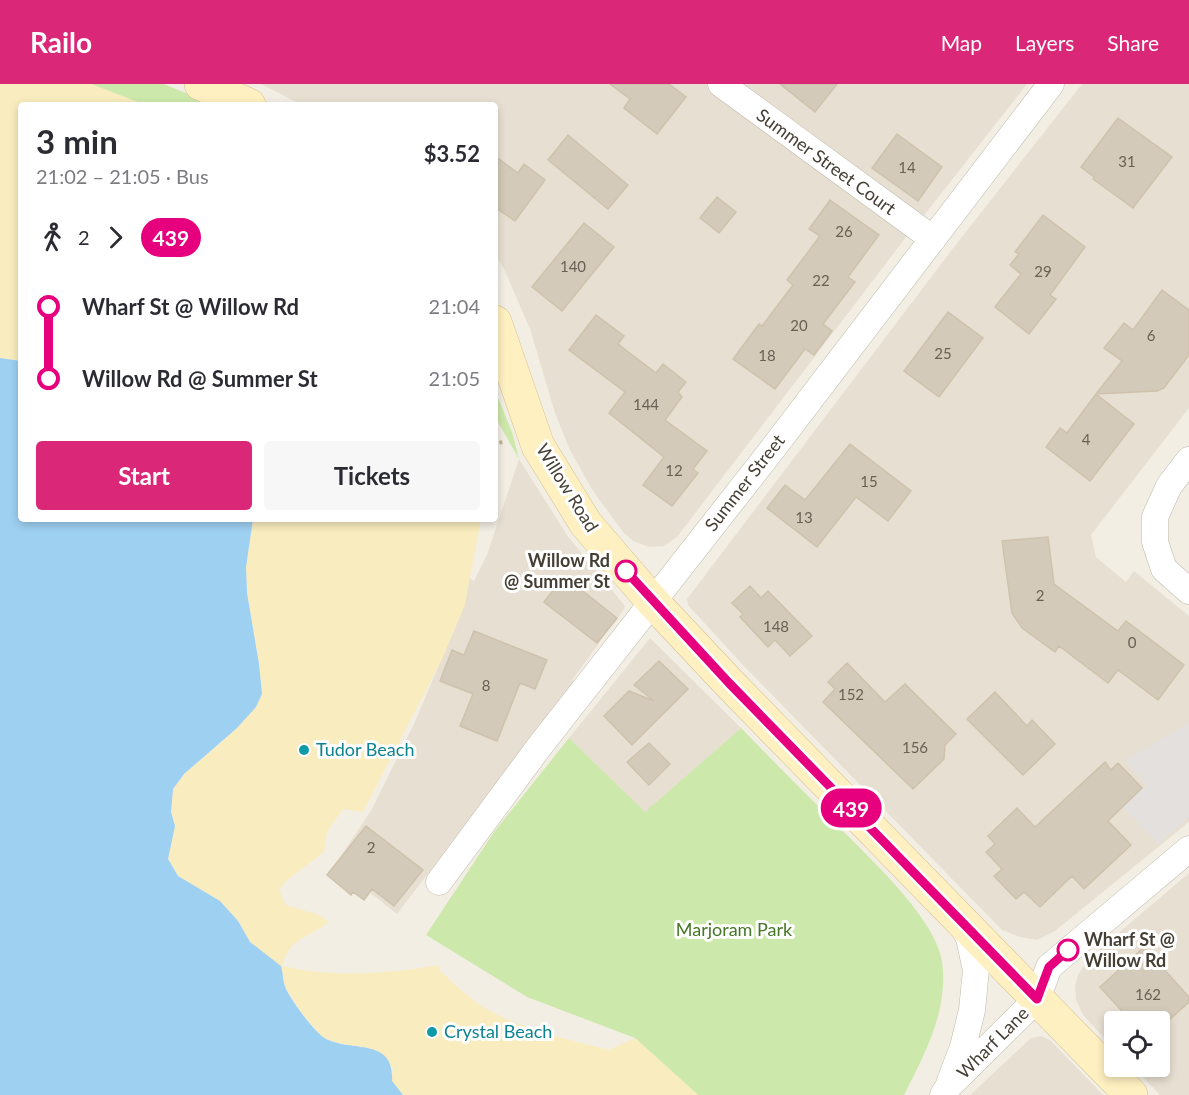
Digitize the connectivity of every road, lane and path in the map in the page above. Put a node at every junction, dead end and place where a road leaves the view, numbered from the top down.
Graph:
1 (201, 84) edge
2 (721, 84) edge
3 (1051, 84) edge
4 (242, 102) edge
5 (933, 239) junction
6 (498, 331) edge
7 (1189, 460) edge
8 (1189, 591) edge
9 (653, 602) junction
10 (1189, 849) edge
11 (439, 882) dead end
12 (958, 917) junction
13 (1037, 999) junction
14 (946, 1091) edge
15 (1131, 1095) edge

1 - 4 main road
2 - 5 street, Summer Street Court
3 - 5 street, Summer Street
5 - 9 street, Summer Street
6 - 9 main road, Willow Road
7 - 8 street
9 - 11 street, Summer Street
9 - 12 main road, Willow Road
10 - 13 street
12 - 13 main road, Willow Road
12 - 14 street, Wharf Lane
13 - 14 street, Wharf Lane
13 - 15 main road, Willow Road

